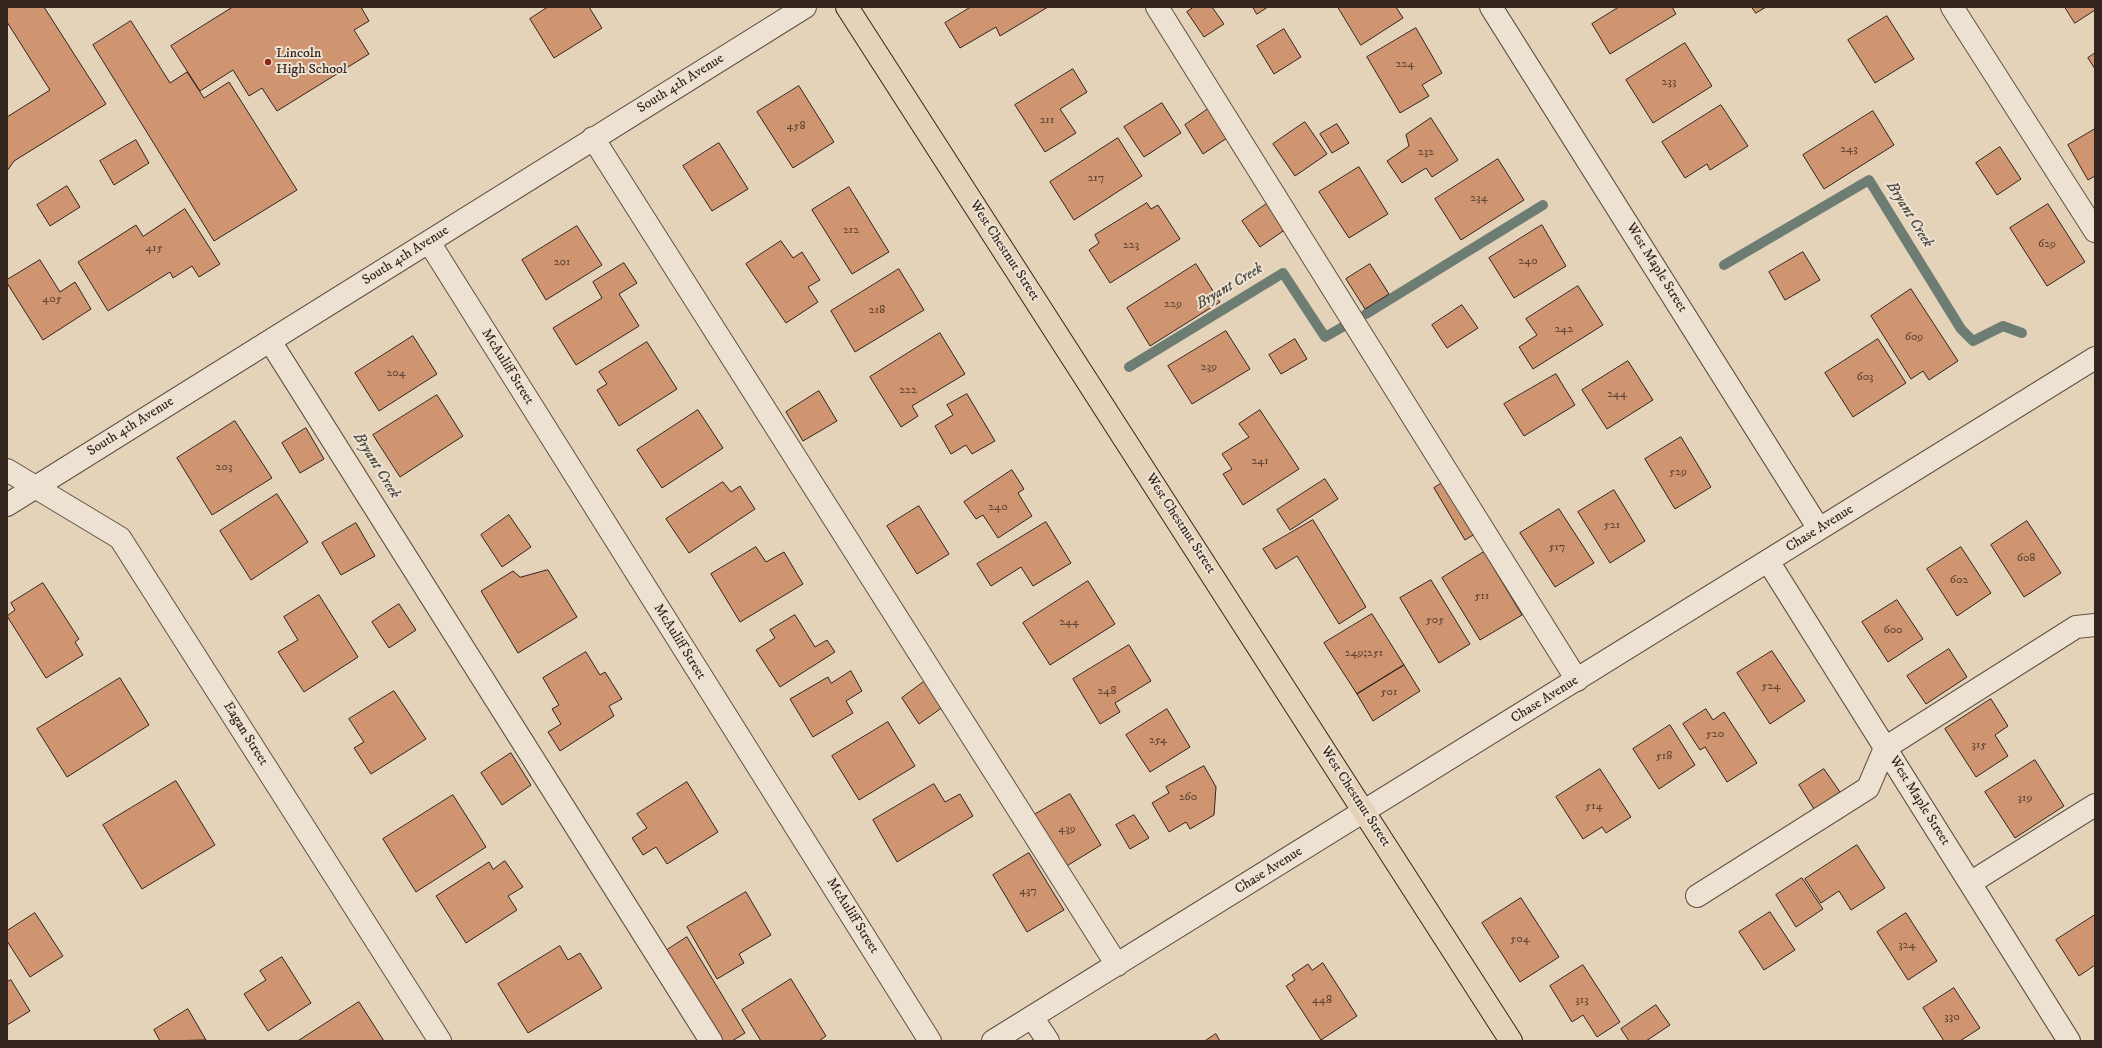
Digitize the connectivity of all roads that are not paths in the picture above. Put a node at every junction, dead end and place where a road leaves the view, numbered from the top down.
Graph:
1 (805, 7) edge
2 (848, 7) edge
3 (1157, 7) edge
4 (1492, 7) edge
5 (1952, 7) edge
6 (593, 138) junction
7 (2095, 231) edge
8 (429, 242) junction
9 (270, 341) junction
10 (2095, 358) edge
11 (7, 470) edge
12 (35, 487) junction
13 (7, 505) edge
14 (1820, 530) junction
15 (1768, 561) junction
16 (2095, 625) edge
17 (1577, 680) junction
18 (1885, 748) junction
19 (2095, 805) edge
20 (1365, 812) junction
21 (1970, 884) junction
22 (1697, 896) dead end
23 (1117, 965) junction
24 (1032, 1017) junction
25 (440, 1041) edge
26 (711, 1041) edge
27 (930, 1041) edge
28 (994, 1041) edge
29 (1048, 1041) edge
30 (1511, 1041) edge
31 (2069, 1041) edge

1 - 6 street, South 4th Avenue
2 - 20 main road, West Chestnut Street
3 - 17 street
4 - 14 street, West Maple Street
5 - 7 street
6 - 8 street, South 4th Avenue
6 - 23 street
8 - 9 street, South 4th Avenue
8 - 27 street, McAuliff Street
9 - 12 street, South 4th Avenue
9 - 26 street
10 - 14 street, Chase Avenue
11 - 12 street, Eagan Street
12 - 13 street, South 4th Avenue
12 - 25 street, Eagan Street
14 - 15 street, Chase Avenue
15 - 17 street, Chase Avenue
15 - 18 street, West Maple Street
16 - 18 street
17 - 20 street, Chase Avenue
18 - 21 street, West Maple Street
18 - 22 street
19 - 21 street
20 - 23 street, Chase Avenue
20 - 30 main road, West Chestnut Street
21 - 31 street, West Maple Street
23 - 24 street, Chase Avenue
24 - 28 street, Chase Avenue
24 - 29 street

